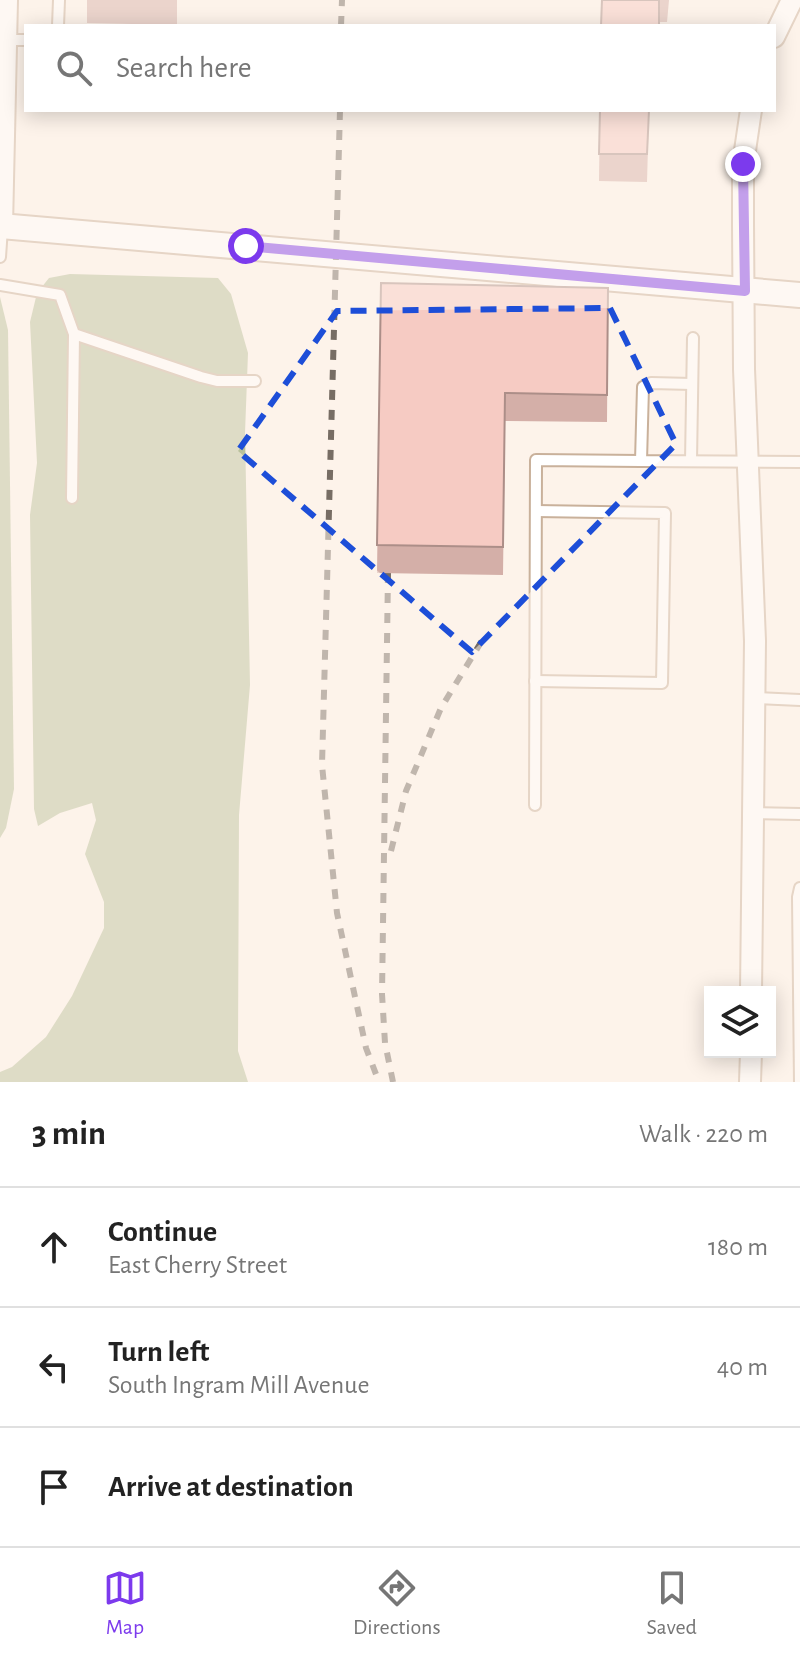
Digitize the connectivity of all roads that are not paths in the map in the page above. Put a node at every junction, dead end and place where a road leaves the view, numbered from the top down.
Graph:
1 (7, 0) edge
2 (59, 0) edge
3 (792, 0) edge
4 (58, 24) edge
5 (776, 33) edge
6 (16, 40) edge
7 (751, 112) edge
8 (2, 114) edge
9 (1, 226) edge
10 (0, 257) edge
11 (0, 285) edge
12 (745, 291) junction
13 (800, 295) edge
14 (74, 334) junction
15 (693, 338) dead end
16 (255, 381) dead end
17 (692, 384) junction
18 (641, 461) junction
19 (691, 461) junction
20 (749, 462) junction
21 (800, 462) edge
22 (72, 498) dead end
23 (536, 511) junction
24 (535, 681) junction
25 (755, 698) junction
26 (800, 700) edge
27 (535, 805) dead end
28 (753, 813) junction
29 (800, 814) edge
30 (800, 888) edge
31 (751, 986) edge
32 (751, 1058) edge
33 (750, 1082) edge
34 (800, 1082) edge

1 - 6 street
2 - 4 lane
3 - 5 street
6 - 8 street
7 - 12 street
8 - 9 street
9 - 10 lane
9 - 12 street
11 - 14 lane
12 - 13 street
12 - 20 street
14 - 16 lane
14 - 22 lane
15 - 17 lane
17 - 18 lane
17 - 19 lane
18 - 19 lane
18 - 23 lane
19 - 20 lane
20 - 21 lane
20 - 25 street
23 - 24 lane
23 - 24 lane
24 - 27 lane
25 - 26 lane
25 - 28 street
28 - 29 lane
28 - 31 street
30 - 34 lane
32 - 33 street

